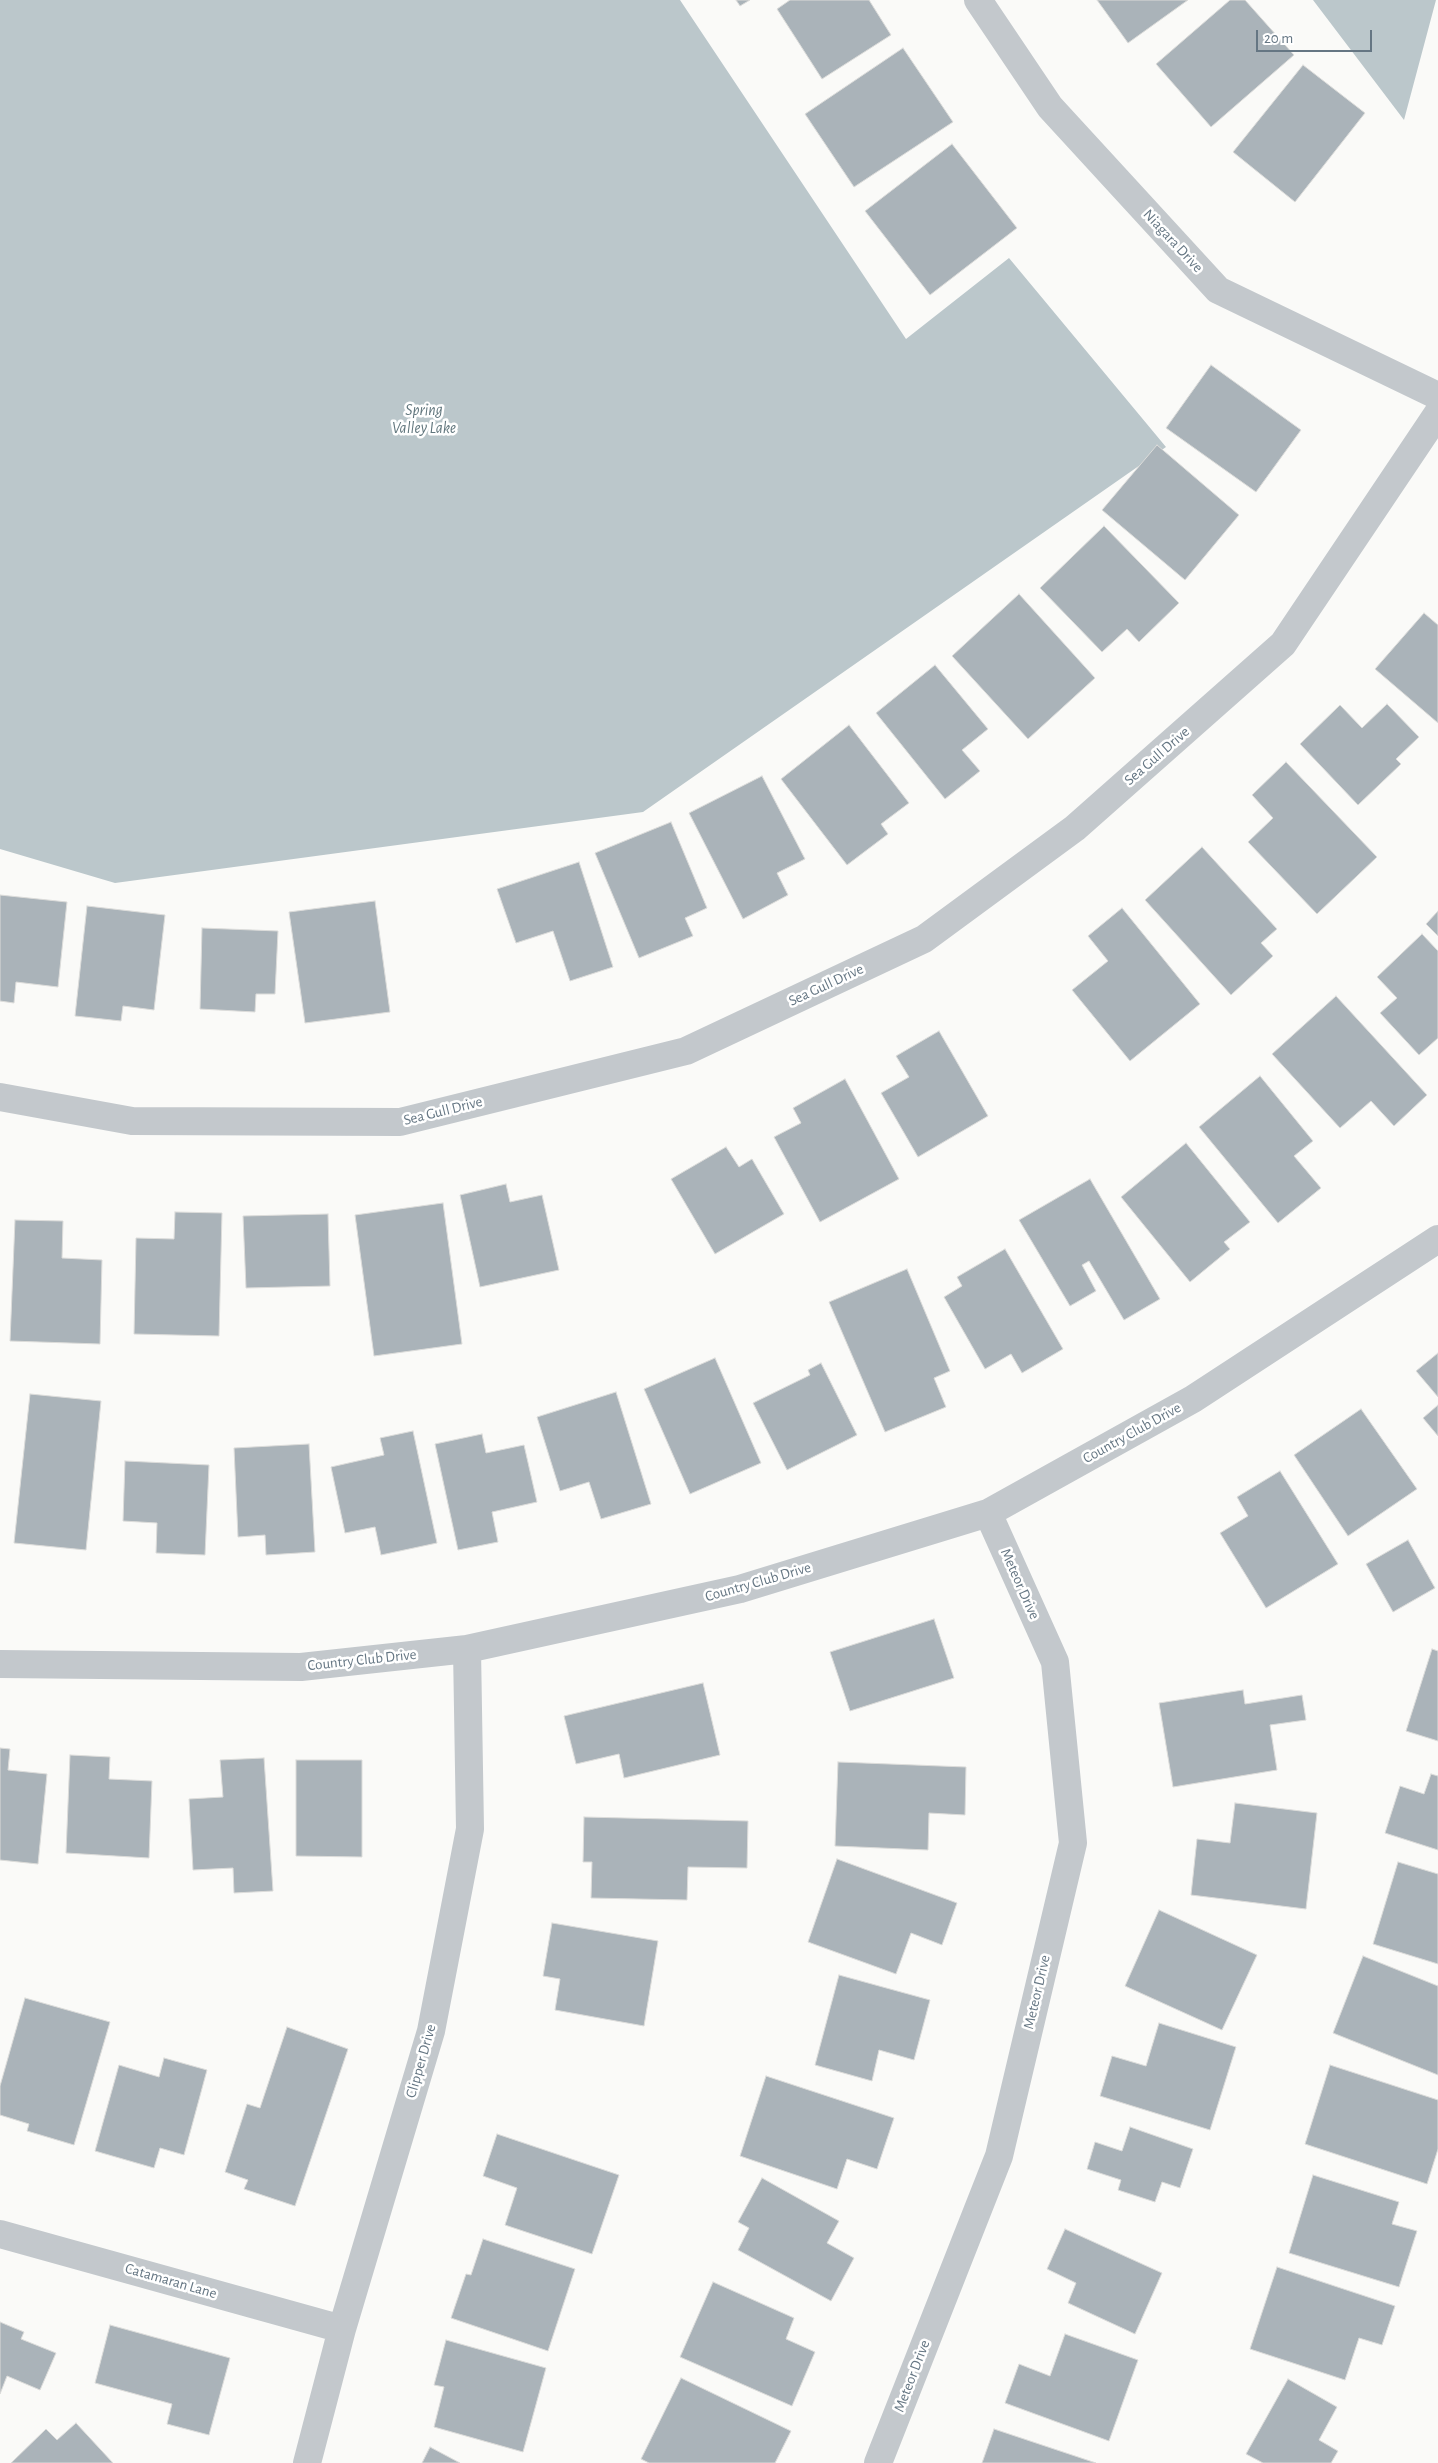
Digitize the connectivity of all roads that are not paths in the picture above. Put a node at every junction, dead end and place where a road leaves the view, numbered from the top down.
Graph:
1 (978, 0) edge
2 (1438, 396) edge
3 (1438, 413) edge
4 (0, 1096) edge
5 (1438, 1239) edge
6 (988, 1513) junction
7 (467, 1649) junction
8 (0, 1664) edge
9 (0, 2234) edge
10 (342, 2329) junction
11 (306, 2463) edge
12 (878, 2463) edge

1 - 2 street, Niagara Drive
3 - 4 street, Sea Gull Drive
5 - 6 street, Country Club Drive
6 - 7 street, Country Club Drive
6 - 12 street, Meteor Drive
7 - 8 street, Country Club Drive
7 - 10 street, Clipper Drive
9 - 10 street, Catamaran Lane
10 - 11 street, Clipper Drive

